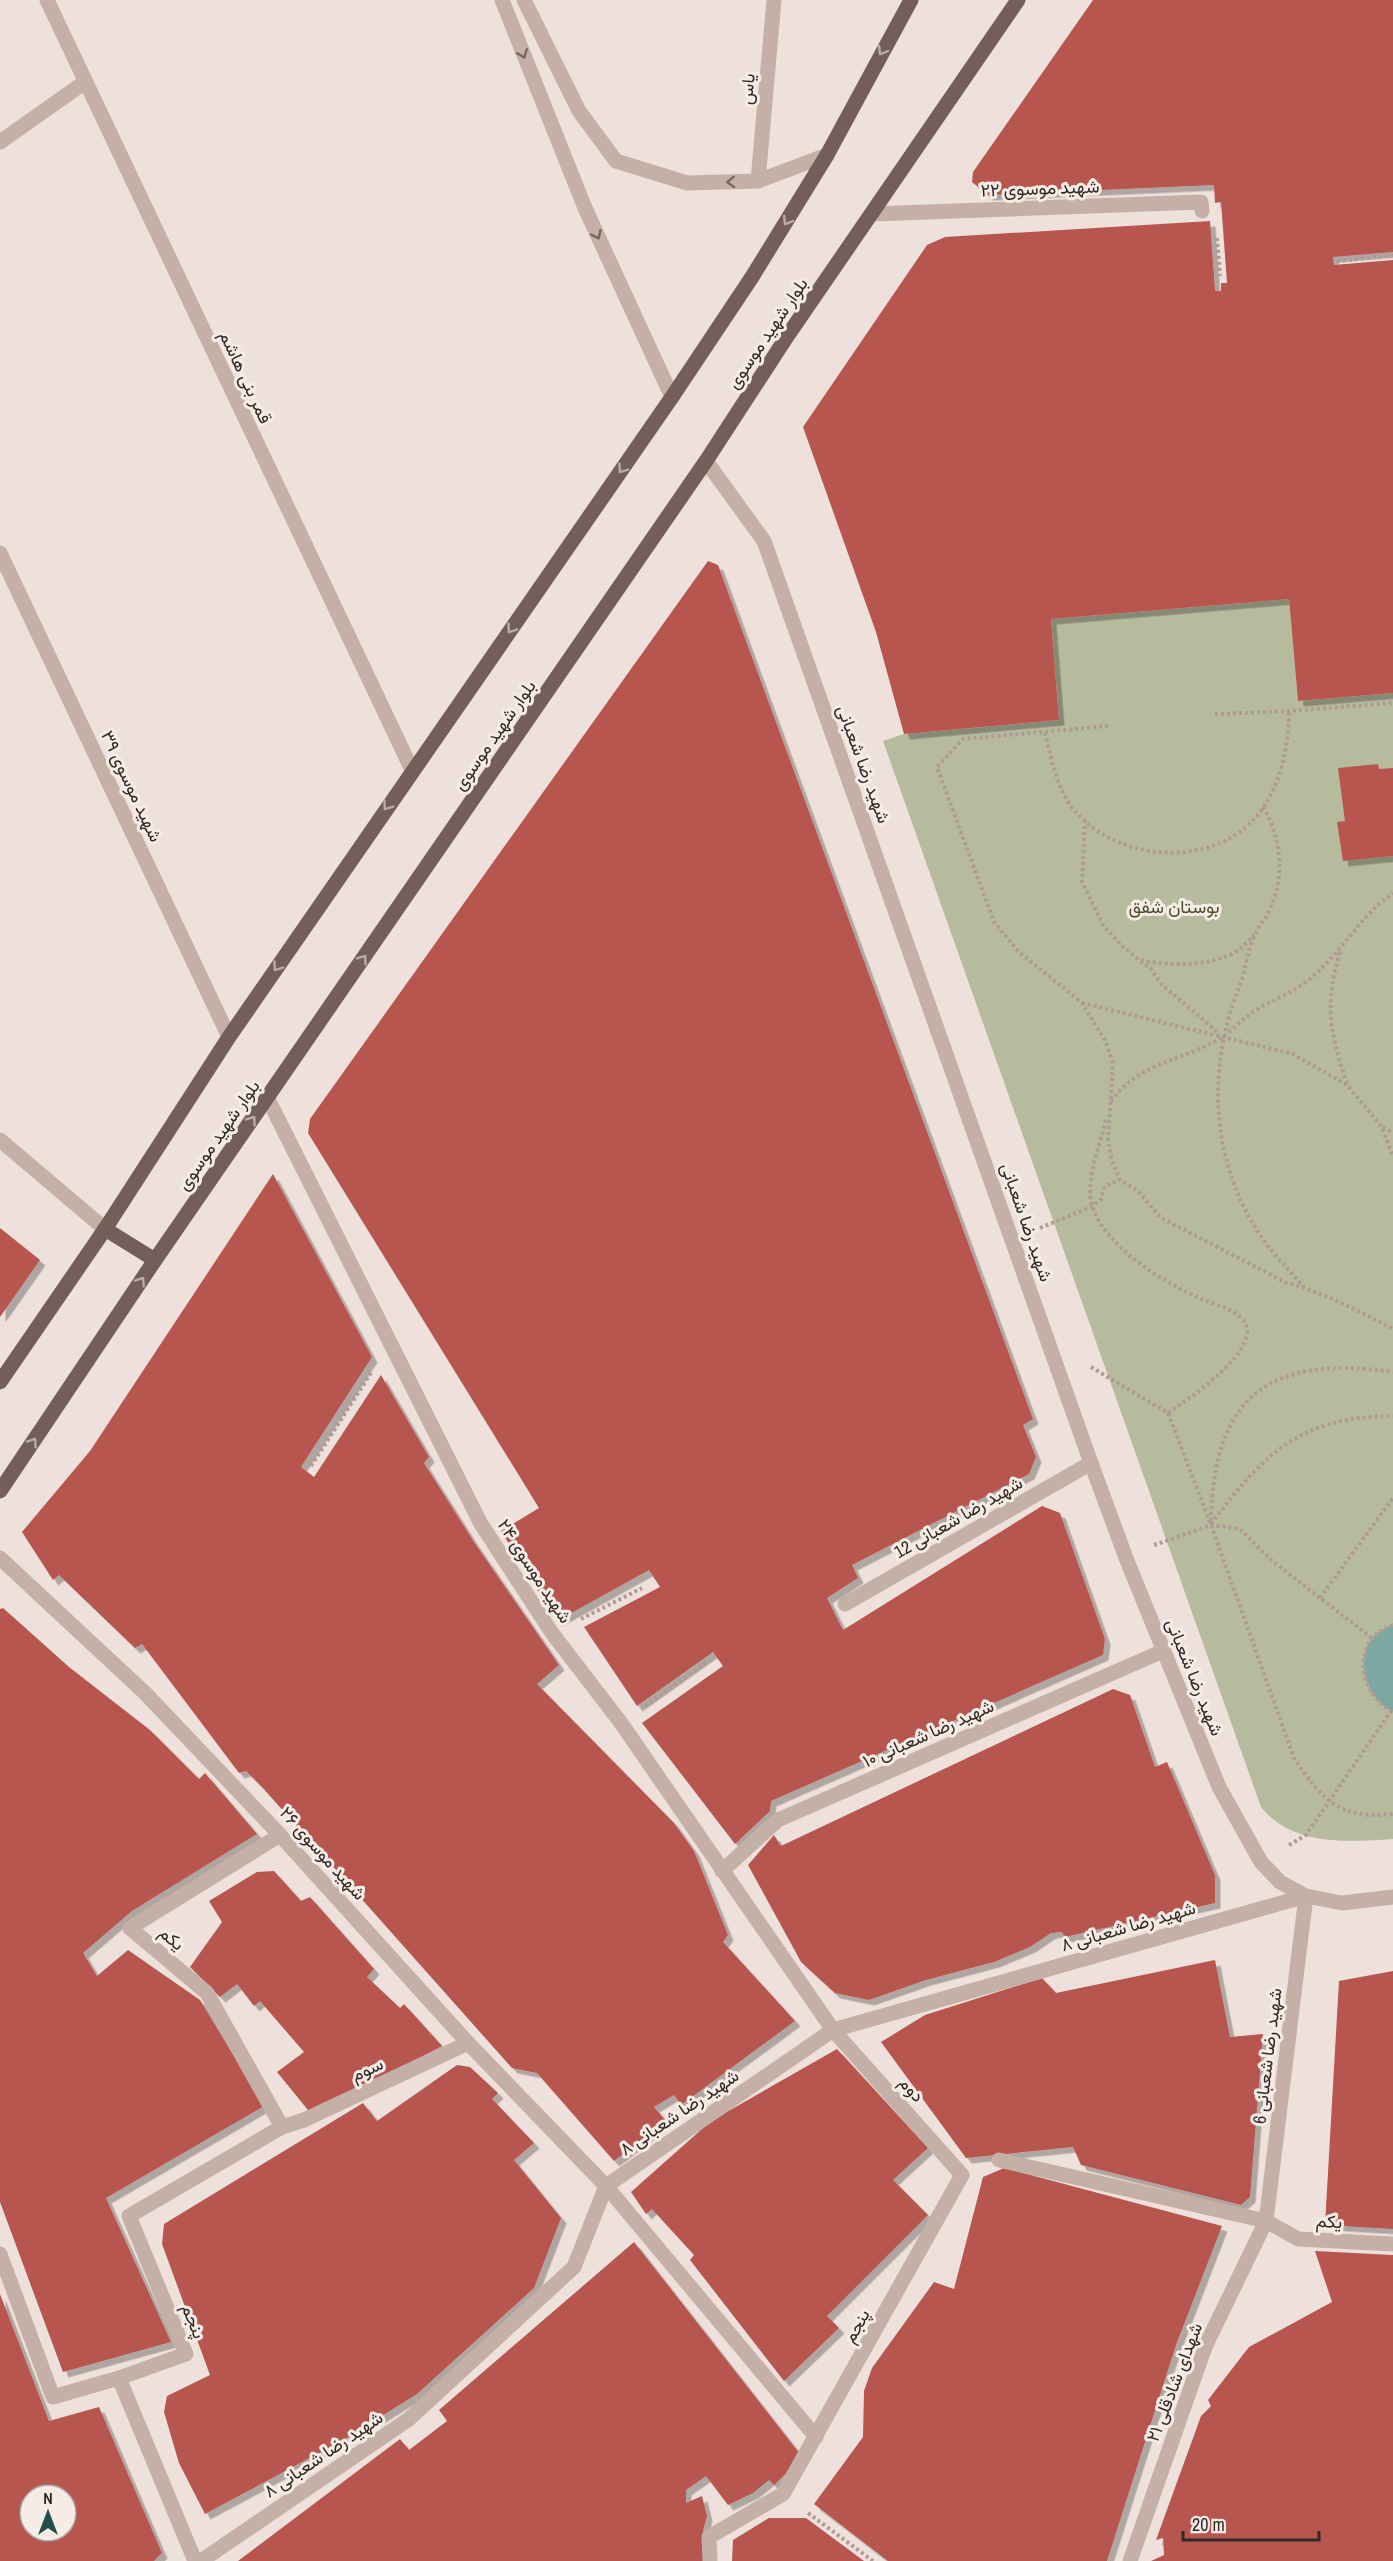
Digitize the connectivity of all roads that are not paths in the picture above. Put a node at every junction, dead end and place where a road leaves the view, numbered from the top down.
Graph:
1 (47, 0) edge
2 (501, 0) edge
3 (524, 0) edge
4 (774, 0) edge
5 (911, 0) edge
6 (1018, 0) edge
7 (85, 82) junction
8 (0, 142) edge
9 (827, 155) junction
10 (758, 181) junction
11 (1202, 211) dead end
12 (871, 214) junction
13 (672, 398) junction
14 (706, 461) junction
15 (0, 553) edge
16 (412, 770) junction
17 (229, 1037) junction
18 (267, 1097) junction
19 (0, 1140) edge
20 (105, 1229) junction
21 (155, 1260) junction
22 (0, 1382) edge
23 (1091, 1463) junction
24 (0, 1491) edge
25 (0, 1558) edge
26 (845, 1604) dead end
27 (1163, 1651) junction
28 (280, 1835) junction
29 (722, 1871) junction
30 (1306, 1896) junction
31 (1393, 1897) edge
32 (832, 2030) junction
33 (468, 2043) junction
34 (282, 2127) junction
35 (999, 2160) dead end
36 (962, 2175) joint
37 (606, 2186) junction
38 (1266, 2221) junction
39 (1393, 2244) edge
40 (0, 2254) edge
41 (118, 2378) junction
42 (816, 2438) junction
43 (195, 2561) edge
44 (201, 2561) edge
45 (710, 2561) edge
46 (1130, 2561) edge

1 - 7 street, قمر بنی هاشم
2 -> 13 street
10 -> 3 street
4 - 10 street, یاس
5 -> 9 main road
6 - 12 main road, بلوار شهید موسوی
7 - 8 street
7 - 16 street, قمر بنی هاشم
9 - 10 street
9 -> 13 main road
11 - 12 street, شهید موسوی ۲۲
12 - 14 main road, بلوار شهید موسوی
13 -> 16 main road
18 -> 14 main road, بلوار شهید موسوی
14 - 23 street, شهید رضا شعبانی
15 - 17 street, شهید موسوی ۳۹
16 -> 17 main road
17 - 20 main road
21 -> 18 main road, بلوار شهید موسوی
18 - 29 street, شهید موسوی ۲۴
19 - 20 street
20 - 21 main road
20 - 22 main road
24 -> 21 main road, بلوار شهید موسوی
23 - 26 street, شهید رضا شعبانی 12
23 - 27 street, شهید رضا شعبانی
25 - 28 street, شهید موسوی ۲۶
27 - 29 street, شهید رضا شعبانی ۱۰
27 - 30 street, شهید رضا شعبانی
28 - 33 street, شهید موسوی ۲۶
28 - 34 street, یکم
29 - 32 street, شهید موسوی ۲۴
30 - 31 street, شهید رضا شعبانی
30 - 32 street, شهید رضا شعبانی ۸
30 - 38 street, شهید رضا شعبانی 6
32 - 36 street, دوم
32 - 37 street, شهید رضا شعبانی ۸
33 - 34 street, سوم
33 - 37 street, شهید موسوی ۲۶
34 - 41 street, پنجم
35 - 38 street, یکم
36 - 42 street, پنجم
37 - 42 street, شهید موسوی ۲۶
37 - 44 street, شهید رضا شعبانی ۸
38 - 39 street, یکم
38 - 46 street, شهدای شادقلی ۲۱
40 - 41 street
41 - 43 street
42 - 45 street, پنجم

